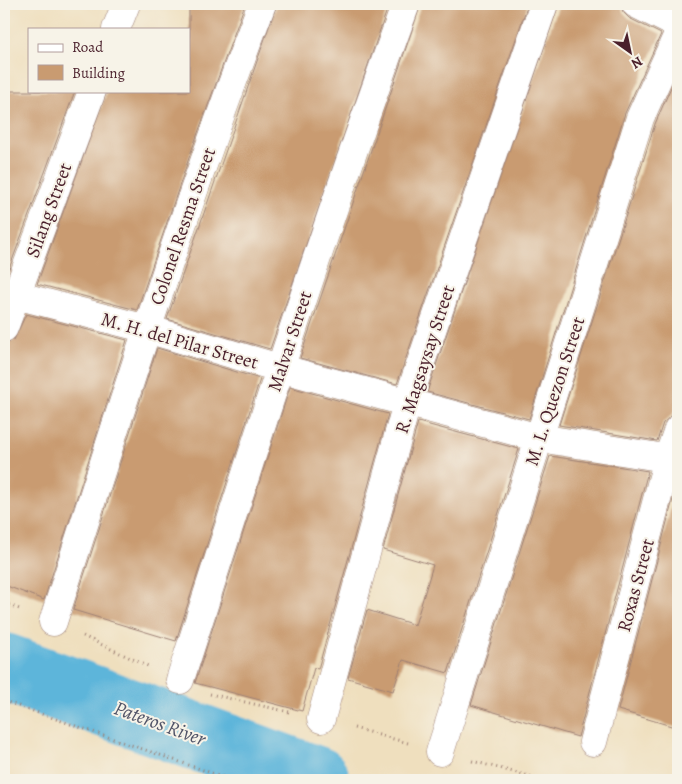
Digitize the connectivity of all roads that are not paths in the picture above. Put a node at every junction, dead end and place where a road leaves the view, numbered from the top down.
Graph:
1 (126, 4) edge
2 (262, 4) edge
3 (406, 4) edge
4 (544, 4) edge
5 (636, 4) edge
6 (678, 25) edge
7 (116, 28) edge
8 (678, 34) edge
9 (92, 92) edge
10 (10, 294) edge
11 (4, 328) edge
12 (147, 329) junction
13 (279, 368) junction
14 (408, 403) junction
15 (678, 429) edge
16 (539, 438) junction
17 (673, 459) edge
18 (53, 622) road end
19 (180, 680) road end
20 (321, 719) road end
21 (593, 742) dead end
22 (440, 752) road end

1 - 7 street
2 - 12 street, Colonel Resma Street
3 - 13 street, Malvar Street
4 - 14 street, R. Magsaysay Street
5 - 6 street
8 - 16 street, M. L. Quezon Street
9 - 10 street, Silang Street
10 - 11 street, Silang Street
10 - 12 street, M. H. del Pilar Street
12 - 13 street, M. H. del Pilar Street
12 - 18 street, Colonel Resma Street
13 - 14 street, M. H. del Pilar Street
13 - 19 street, Malvar Street
14 - 16 street, M. H. del Pilar Street
14 - 20 street, R. Magsaysay Street
15 - 17 street, Roxas Street
16 - 17 street, M. H. del Pilar Street
16 - 22 street, M. L. Quezon Street
17 - 21 street, Roxas Street

